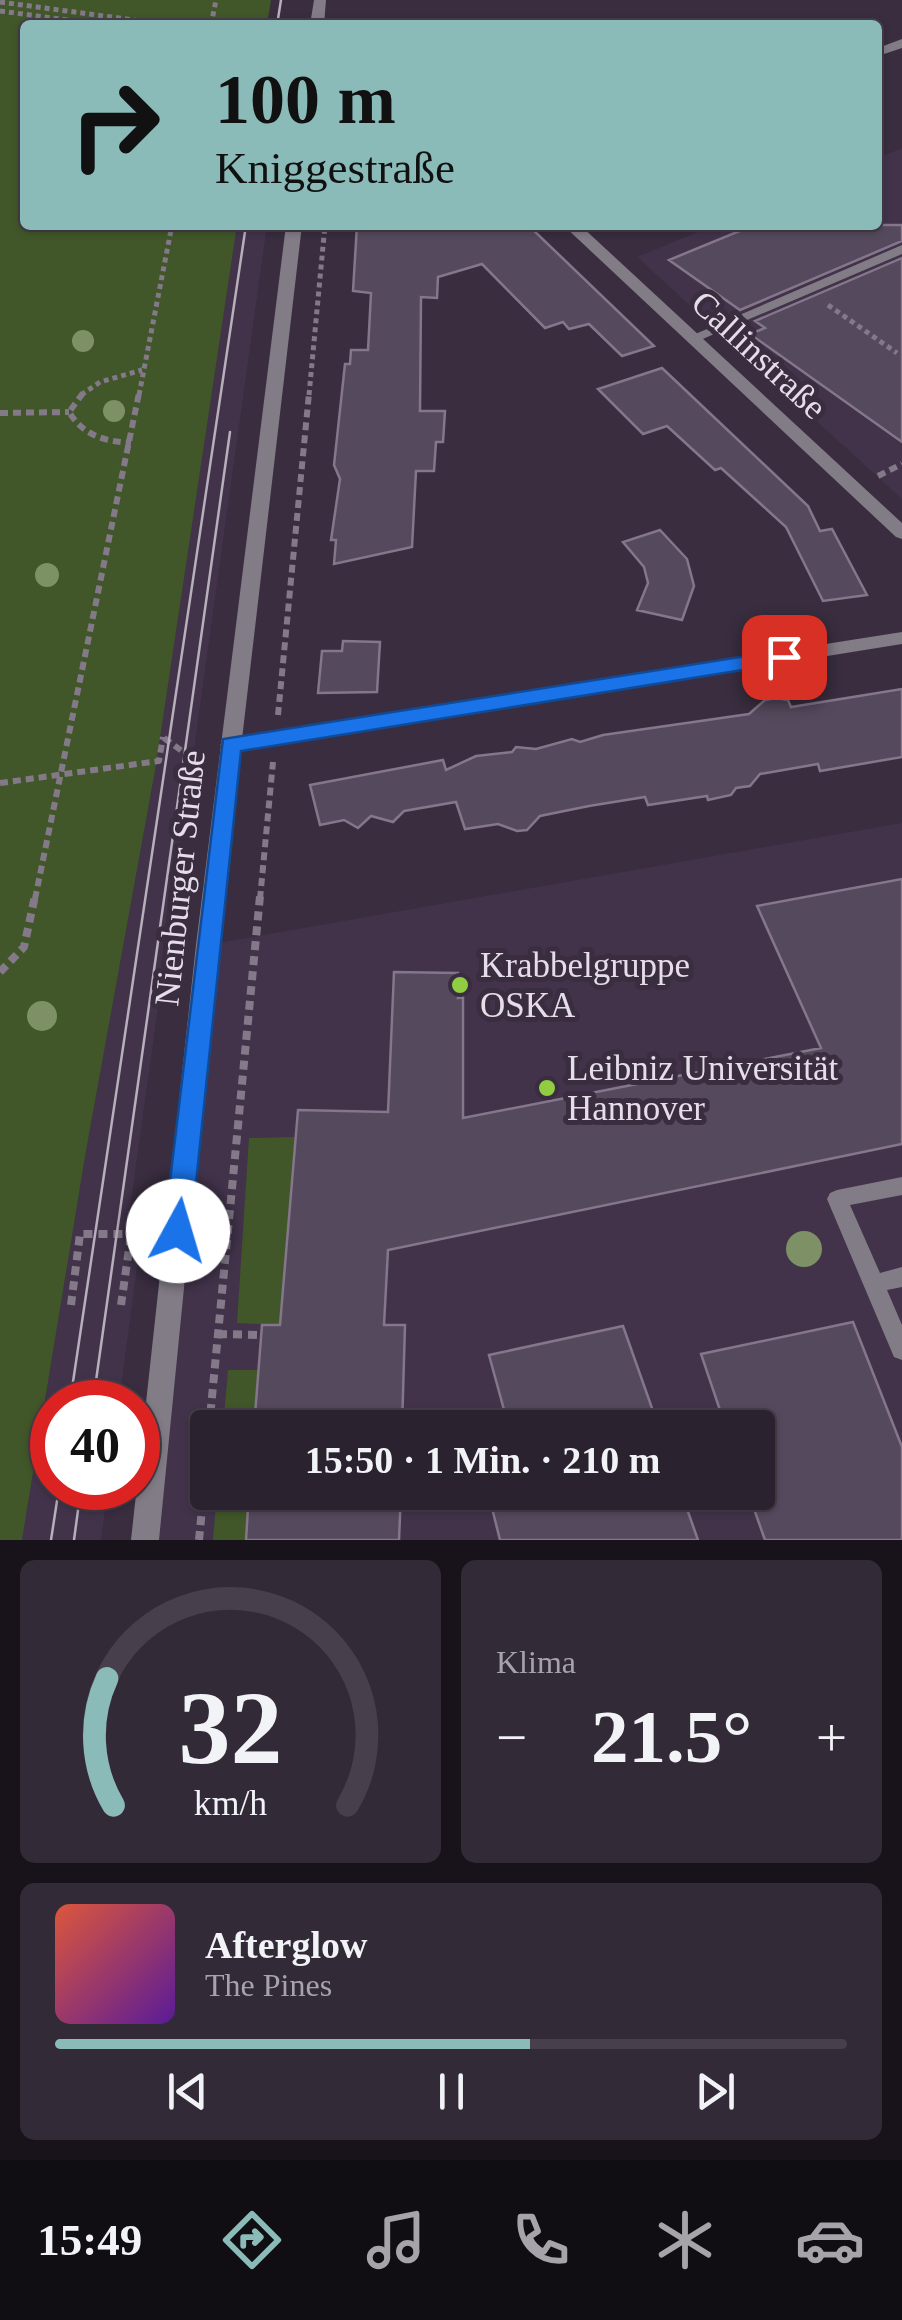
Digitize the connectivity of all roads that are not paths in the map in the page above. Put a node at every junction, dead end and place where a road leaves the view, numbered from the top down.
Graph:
1 (293, 230) edge
2 (577, 230) edge
3 (902, 249) edge
4 (693, 338) junction
5 (902, 533) edge
6 (902, 638) edge
7 (230, 745) junction
8 (902, 1186) edge
9 (902, 1278) edge
10 (873, 1284) junction
11 (902, 1350) edge
12 (145, 1540) edge

1 - 7 street, Nienburger Straße
2 - 4 street, Callinstraße
3 - 4 lane
4 - 5 street, Callinstraße
6 - 7 street
7 - 12 street, Nienburger Straße
8 - 10 lane
9 - 10 lane
10 - 11 lane

